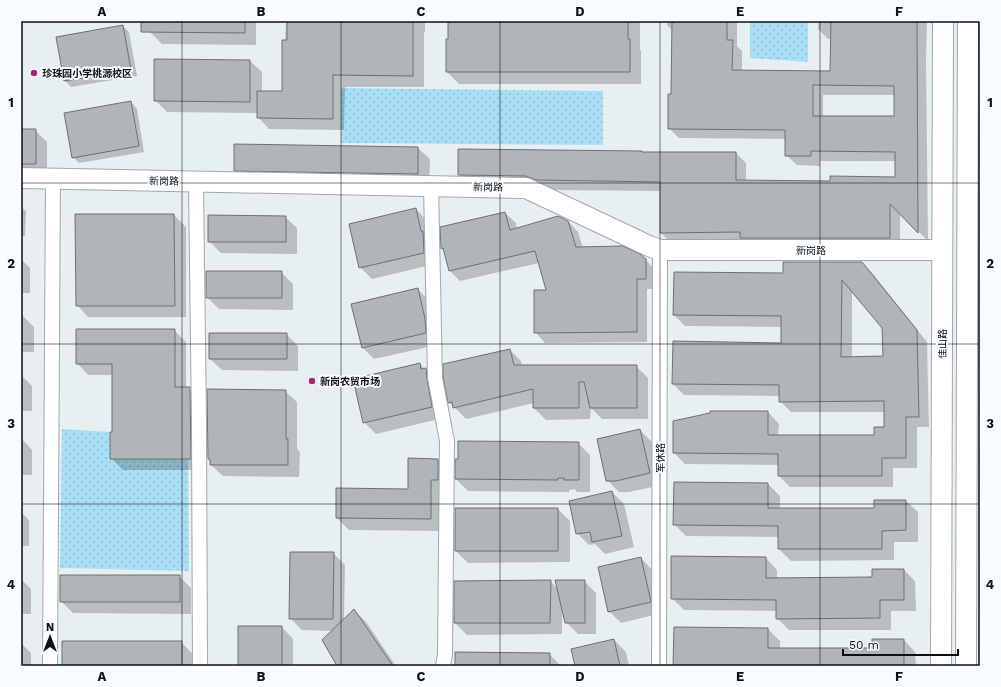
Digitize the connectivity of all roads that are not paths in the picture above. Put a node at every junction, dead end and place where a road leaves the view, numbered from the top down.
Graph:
1 (943, 21) edge
2 (968, 21) edge
3 (21, 178) edge
4 (53, 179) junction
5 (196, 182) junction
6 (431, 186) junction
7 (660, 250) junction
8 (942, 250) junction
9 (942, 307) junction
10 (974, 307) edge
11 (50, 666) edge
12 (200, 666) edge
13 (444, 666) edge
14 (659, 666) edge
15 (940, 666) edge
16 (966, 666) edge

1 - 8 street, 佳山路
2 - 10 street
3 - 4 street, 新岗路
4 - 5 street, 新岗路
4 - 11 street
5 - 6 street, 新岗路
5 - 12 street
6 - 7 street, 新岗路
6 - 13 street
7 - 8 street, 新岗路
7 - 14 street, 军休路
8 - 9 street, 佳山路
9 - 10 street
9 - 15 street, 佳山路
10 - 16 street

